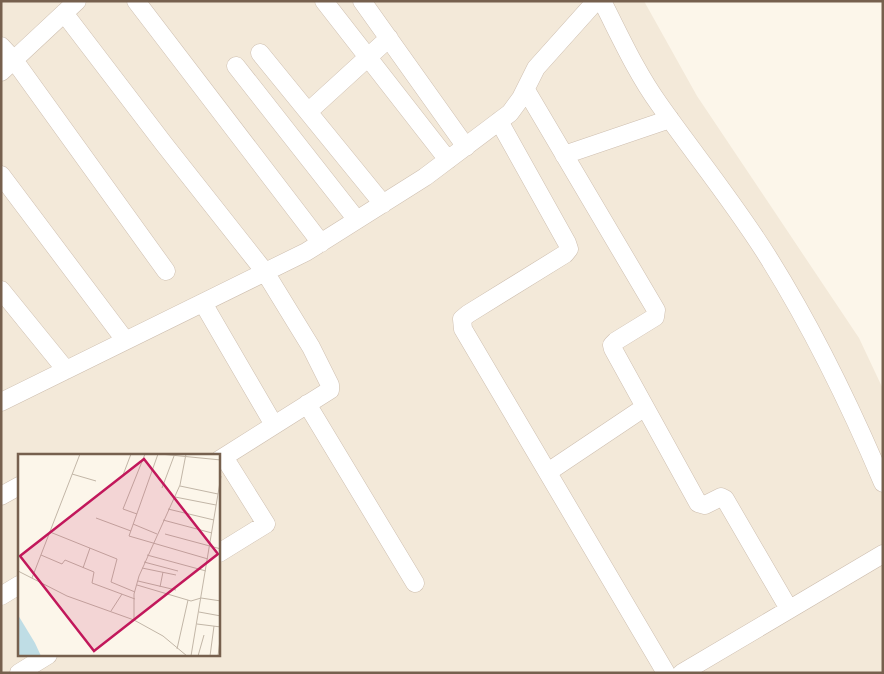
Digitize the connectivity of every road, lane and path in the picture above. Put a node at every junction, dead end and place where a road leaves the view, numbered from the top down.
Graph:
1 (136, 1) edge
2 (324, 1) edge
3 (362, 1) edge
4 (596, 1) edge
5 (602, 1) edge
6 (70, 7) edge
7 (388, 38) junction
8 (1, 46) edge
9 (260, 53) dead end
10 (368, 58) junction
11 (8, 66) edge
12 (236, 66) dead end
13 (526, 90) junction
14 (308, 112) junction
15 (670, 119) junction
16 (500, 121) junction
17 (466, 147) junction
18 (564, 155) junction
19 (448, 160) junction
20 (1, 175) edge
21 (383, 204) junction
22 (357, 220) junction
23 (321, 243) junction
24 (166, 271) dead end
25 (265, 272) junction
26 (1, 290) edge
27 (203, 302) junction
28 (126, 340) junction
29 (66, 370) junction
30 (1, 402) edge
31 (307, 404) junction
32 (645, 407) junction
33 (274, 425) junction
34 (221, 458) edge
35 (548, 472) junction
36 (883, 483) edge
37 (18, 487) edge
38 (1, 496) edge
39 (220, 552) edge
40 (883, 554) edge
41 (414, 584) dead end
42 (18, 587) edge
43 (1, 596) edge
44 (789, 609) junction
45 (46, 656) edge
46 (19, 673) edge
47 (666, 673) edge
48 (682, 673) edge

1 - 23 street
2 - 10 street
3 - 7 street
4 - 13 street
5 - 15 street
6 - 11 street
6 - 25 street
7 - 10 street
7 - 17 street
8 - 11 street
9 - 14 street
10 - 14 street
10 - 19 street
11 - 24 street
12 - 22 street
13 - 16 street
13 - 18 street
14 - 21 street
15 - 18 street
15 - 36 street
16 - 17 street
16 - 35 street
17 - 19 street
18 - 32 street
19 - 21 street
20 - 28 street
21 - 22 street
22 - 23 street
23 - 25 street
25 - 27 street
25 - 31 street
26 - 29 street
27 - 28 street
27 - 33 street
28 - 29 street
29 - 30 street
31 - 33 street
31 - 41 street
32 - 35 street
32 - 44 street
33 - 34 street
34 - 39 street
35 - 47 street
37 - 38 street
40 - 44 street
42 - 43 street
44 - 48 street
45 - 46 street

